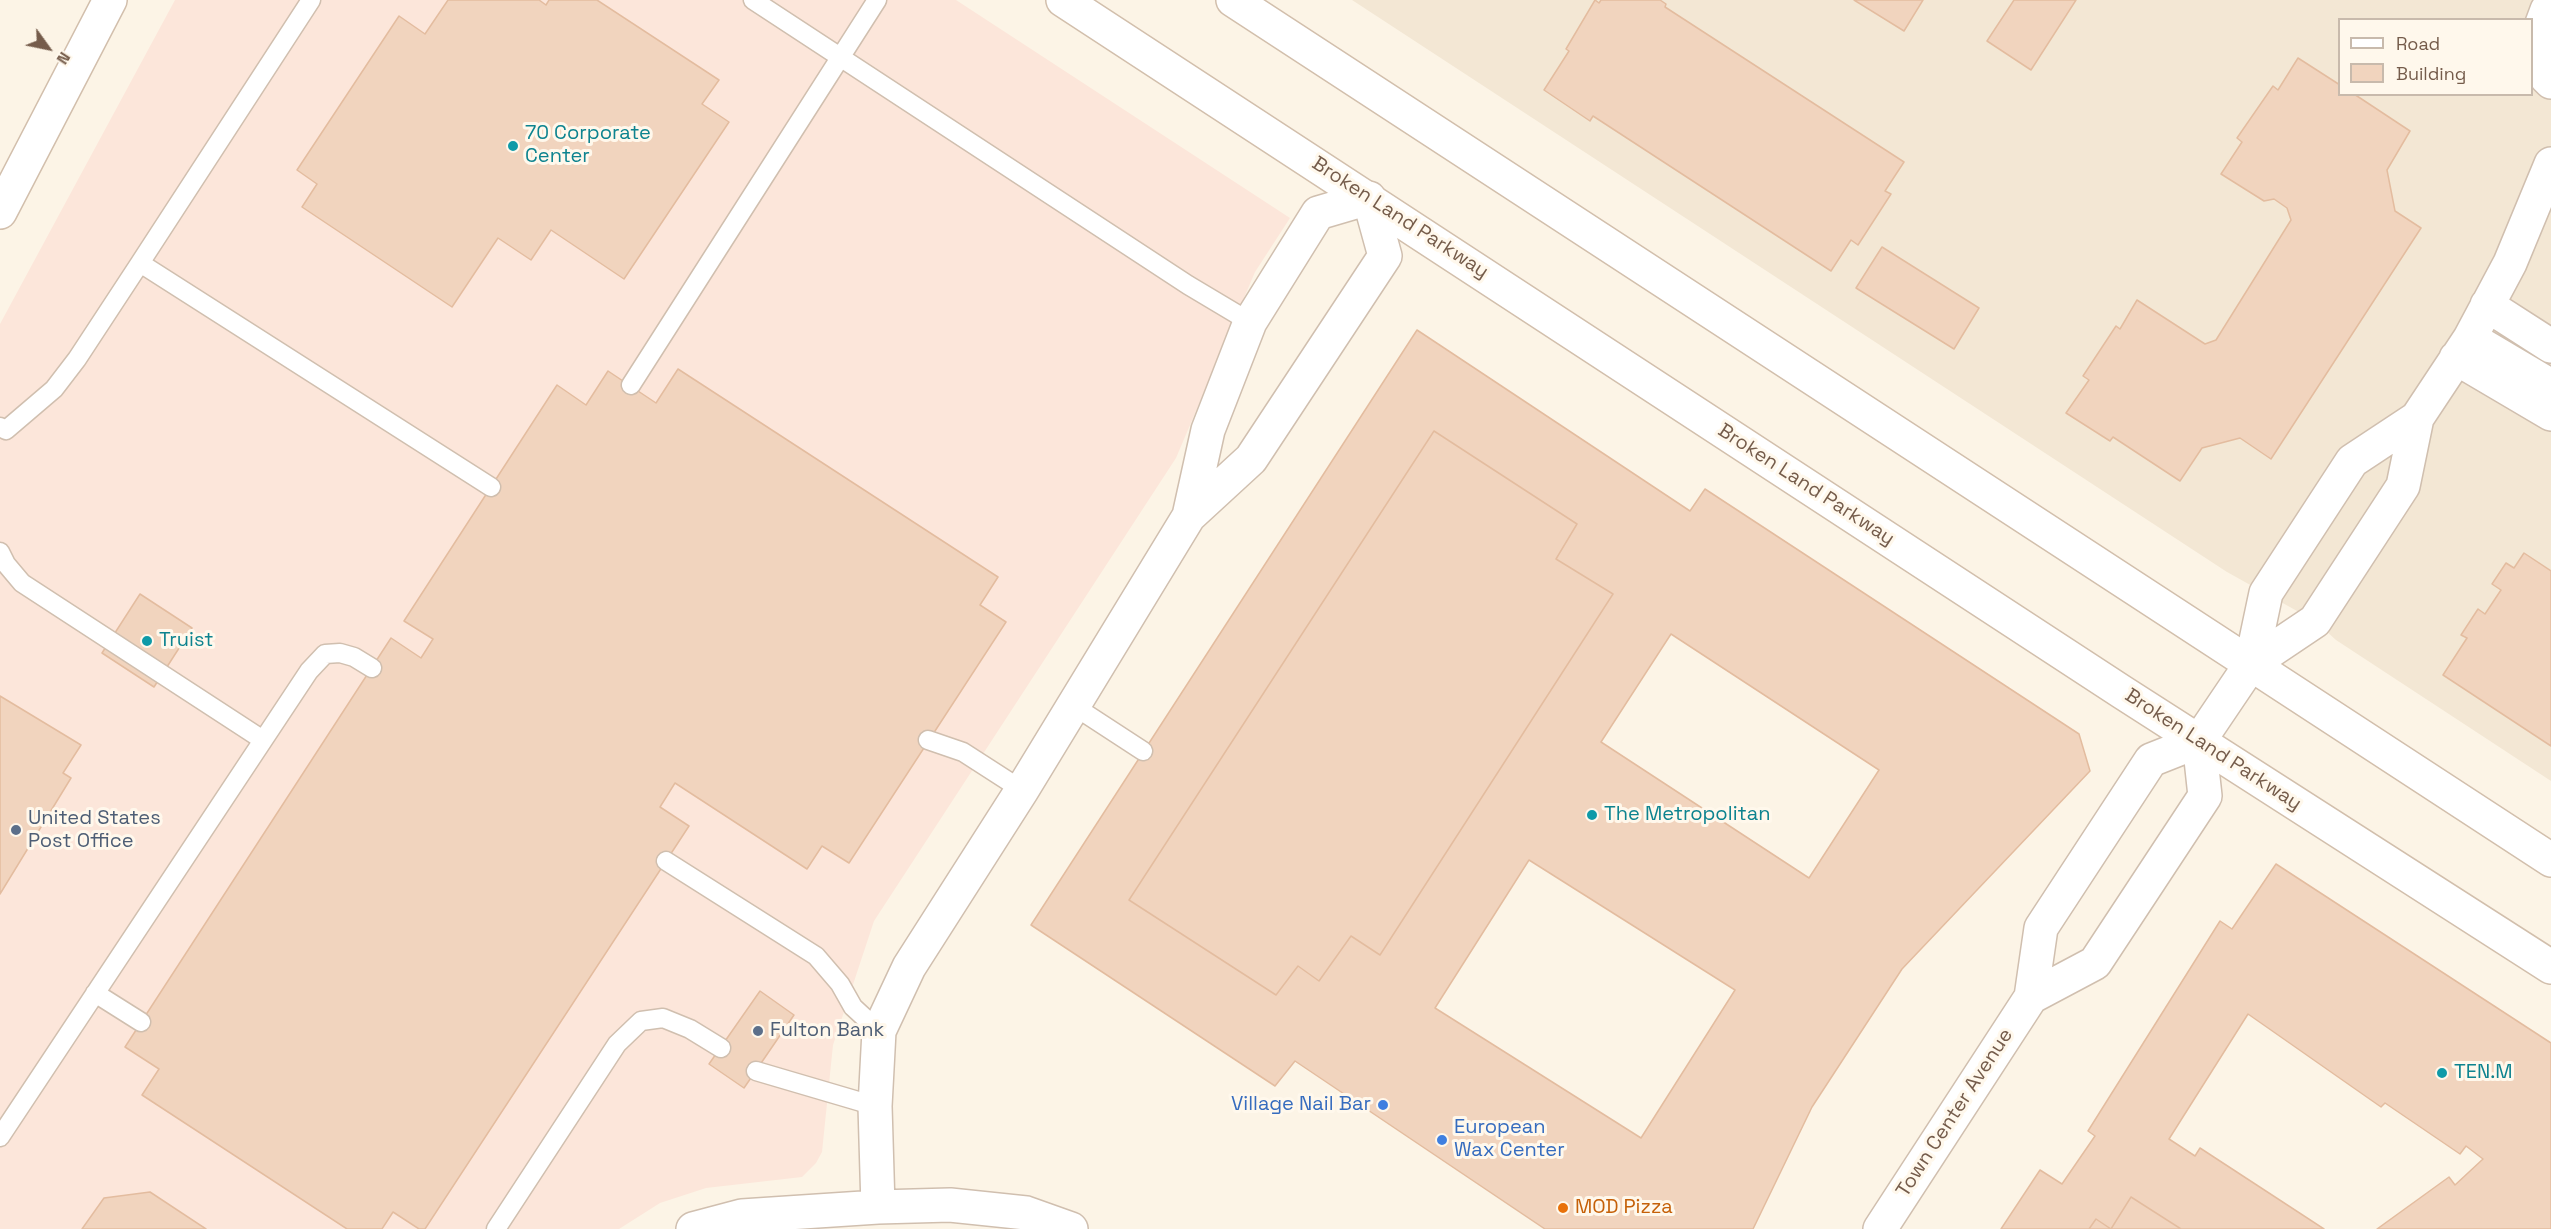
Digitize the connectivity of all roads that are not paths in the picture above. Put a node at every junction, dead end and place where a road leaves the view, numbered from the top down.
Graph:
1 (110, 0) edge
2 (310, 0) edge
3 (753, 0) edge
4 (876, 0) edge
5 (1063, 0) edge
6 (1233, 0) edge
7 (2551, 6) edge
8 (840, 57) junction
9 (2551, 82) edge
10 (2551, 164) edge
11 (1369, 198) junction
12 (0, 212) edge
13 (140, 263) junction
14 (2487, 305) junction
15 (1250, 321) junction
16 (2551, 346) edge
17 (2463, 348) junction
18 (631, 385) dead end
19 (2551, 386) edge
20 (2551, 414) edge
21 (2417, 418) junction
22 (2, 435) edge
23 (491, 487) dead end
24 (1189, 516) junction
25 (0, 552) edge
26 (2252, 664) junction
27 (372, 668) dead end
28 (1074, 706) junction
29 (928, 740) dead end
30 (262, 741) junction
31 (2199, 741) junction
32 (1143, 752) dead end
33 (1022, 790) junction
34 (2551, 860) edge
35 (666, 861) dead end
36 (2551, 967) edge
37 (95, 993) junction
38 (2031, 997) junction
39 (141, 1022) dead end
40 (879, 1031) junction
41 (721, 1048) dead end
42 (756, 1071) dead end
43 (875, 1106) junction
44 (0, 1137) edge
45 (878, 1207) junction
46 (496, 1229) edge
47 (693, 1229) edge
48 (1071, 1229) edge
49 (1880, 1229) edge

1 - 12 street
2 - 13 lane
3 - 8 lane
4 - 8 lane
5 - 11 street, Broken Land Parkway
6 - 26 street
7 - 9 street
8 - 15 lane
8 - 18 lane
10 - 14 street
11 - 15 street
11 - 24 street
11 - 31 street, Broken Land Parkway
13 - 22 lane
13 - 23 lane
14 - 16 street
14 - 17 street
15 - 24 street
17 - 19 street
17 - 20 street
17 - 21 street
21 - 26 street
21 - 26 street
24 - 28 street
25 - 30 lane
26 - 31 street
26 - 34 street
27 - 30 lane
28 - 32 lane
28 - 33 street
29 - 33 lane
30 - 37 lane
31 - 36 street, Broken Land Parkway
31 - 38 street, Town Center Avenue
31 - 38 street, Town Center Avenue
33 - 40 street
35 - 40 lane
37 - 39 lane
37 - 44 lane
38 - 49 street, Town Center Avenue
40 - 43 street
41 - 46 lane
42 - 43 lane
43 - 45 street
45 - 47 street
45 - 48 street

